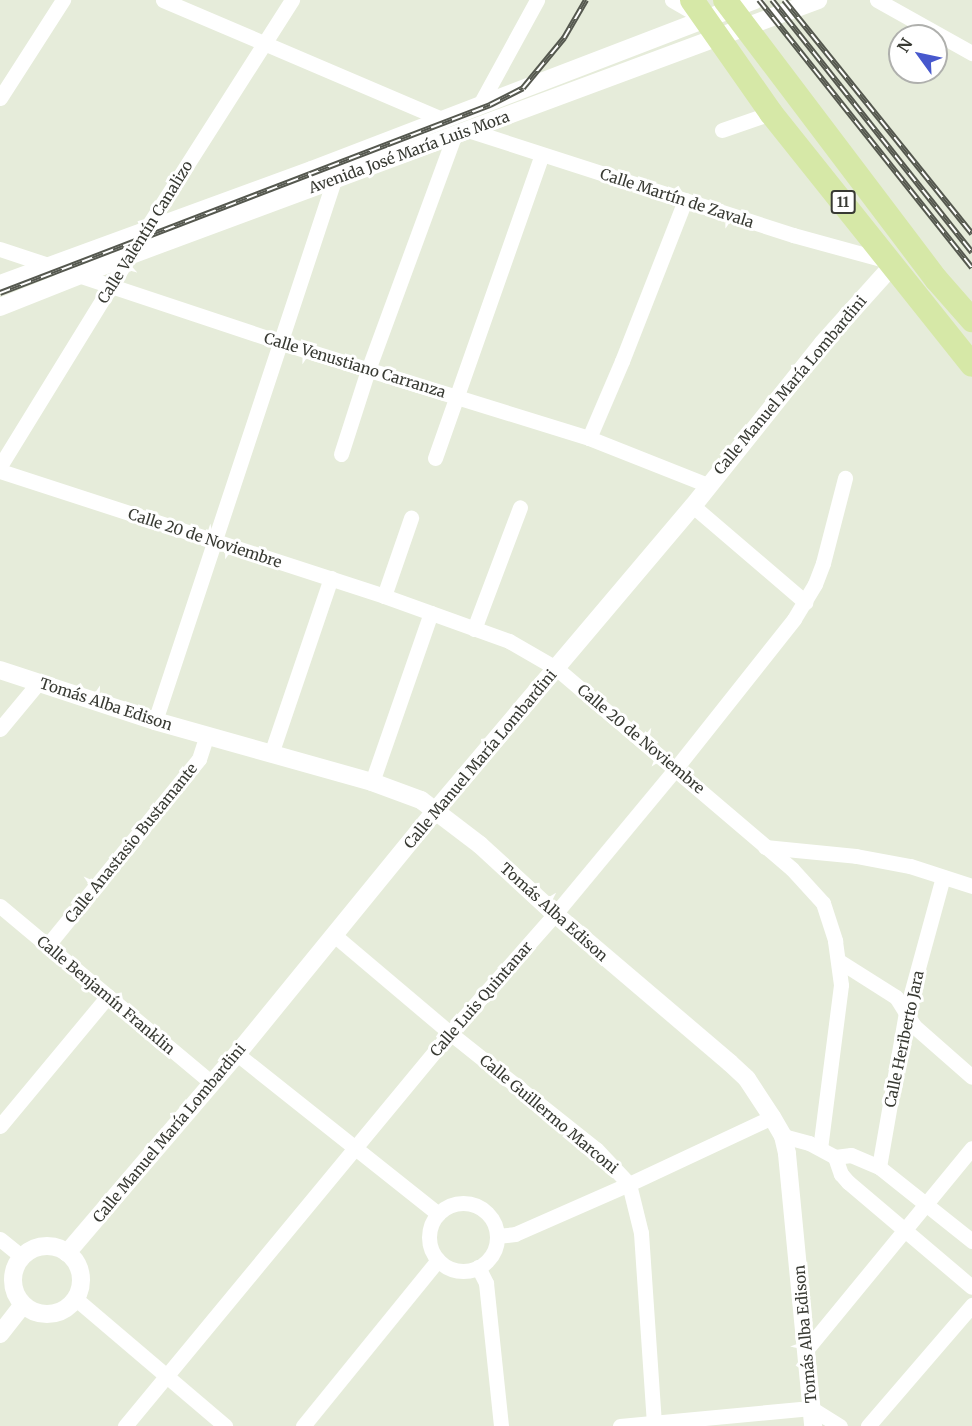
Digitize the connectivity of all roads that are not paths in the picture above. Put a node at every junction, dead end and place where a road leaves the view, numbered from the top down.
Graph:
1 (63, 0) edge
2 (163, 0) edge
3 (292, 0) edge
4 (537, 0) edge
5 (672, 0) edge
6 (756, 0) edge
7 (818, 0) edge
8 (877, 0) edge
9 (733, 12) edge
10 (704, 19) edge
11 (267, 42) junction
12 (972, 53) edge
13 (0, 98) edge
14 (479, 106) junction
15 (771, 113) junction
16 (455, 128) junction
17 (722, 130) dead end
18 (542, 155) junction
19 (334, 180) junction
20 (685, 200) junction
21 (146, 229) junction
22 (0, 249) edge
23 (131, 255) junction
24 (890, 263) junction
25 (51, 266) junction
26 (78, 275) junction
27 (0, 285) edge
28 (112, 287) junction
29 (0, 307) edge
30 (972, 320) edge
31 (279, 342) junction
32 (972, 365) edge
33 (368, 370) junction
34 (457, 396) junction
35 (589, 438) junction
36 (340, 454) dead end
37 (435, 458) dead end
38 (0, 466) edge
39 (0, 471) edge
40 (845, 478) dead end
41 (708, 485) junction
42 (693, 506) junction
43 (520, 507) dead end
44 (411, 518) dead end
45 (215, 541) junction
46 (331, 578) junction
47 (384, 596) junction
48 (805, 602) junction
49 (431, 613) junction
50 (474, 629) junction
51 (556, 668) junction
52 (0, 670) edge
53 (39, 682) junction
54 (155, 721) junction
55 (0, 729) edge
56 (207, 734) junction
57 (271, 754) junction
58 (676, 768) junction
59 (372, 782) junction
60 (436, 810) junction
61 (765, 847) junction
62 (943, 877) junction
63 (972, 886) edge
64 (3, 914) edge
65 (555, 914) junction
66 (334, 935) junction
67 (47, 946) junction
68 (839, 961) junction
69 (108, 996) junction
70 (906, 1012) junction
71 (450, 1033) junction
72 (237, 1054) junction
73 (971, 1072) edge
74 (212, 1083) junction
75 (772, 1117) junction
76 (0, 1126) edge
77 (783, 1136) junction
78 (820, 1148) junction
79 (972, 1148) edge
80 (355, 1149) junction
81 (835, 1157) junction
82 (879, 1167) junction
83 (629, 1184) junction
84 (927, 1204) junction
85 (438, 1214) junction
86 (903, 1231) junction
87 (497, 1236) junction
88 (0, 1239) edge
89 (972, 1241) edge
90 (68, 1253) junction
91 (22, 1257) junction
92 (438, 1260) junction
93 (478, 1267) junction
94 (972, 1287) edge
95 (76, 1299) junction
96 (23, 1305) junction
97 (972, 1305) edge
98 (0, 1334) edge
99 (806, 1350) junction
100 (165, 1377) junction
101 (812, 1417) edge
102 (654, 1424) edge
103 (125, 1426) edge
104 (225, 1426) edge
105 (303, 1426) edge
106 (501, 1426) edge
107 (620, 1426) edge
108 (840, 1426) edge
109 (868, 1426) edge

1 - 13 street
2 - 11 street, Calle Martín de Zavala
3 - 11 street, Calle Valentín Canalizo
4 - 14 street
5 - 10 street
6 - 9 street, Avenida José María Luis Mora
7 - 9 street, Avenida José María Luis Mora
8 - 12 street
9 - 10 street, Avenida José María Luis Mora
9 - 30 main road, 11
10 - 14 street, Avenida José María Luis Mora
10 - 15 main road, 11
10 - 16 street, Avenida José María Luis Mora
11 - 16 street, Calle Martín de Zavala
11 - 21 street, Calle Valentín Canalizo
14 - 16 street, Avenida José María Luis Mora
15 - 17 street
15 - 24 main road, 11
16 - 18 street, Calle Martín de Zavala
16 - 19 street, Avenida José María Luis Mora
16 - 21 street, Avenida José María Luis Mora
16 - 33 street
18 - 20 street, Calle Martín de Zavala
18 - 34 street
19 - 23 street, Avenida José María Luis Mora
19 - 31 street
20 - 24 street, Calle Martín de Zavala
20 - 35 street
21 - 23 street, Calle Valentín Canalizo
21 - 25 street, Avenida José María Luis Mora
22 - 25 street, Calle Venustiano Carranza
23 - 26 street, Avenida José María Luis Mora
23 - 28 street, Calle Valentín Canalizo
24 - 32 main road, 11
24 - 41 street, Calle Manuel María Lombardini
25 - 26 street, Calle Venustiano Carranza
25 - 27 street, Avenida José María Luis Mora
26 - 28 street, Calle Venustiano Carranza
26 - 29 street, Avenida José María Luis Mora
28 - 31 street, Calle Venustiano Carranza
28 - 38 street, Calle Valentín Canalizo
31 - 33 street, Calle Venustiano Carranza
31 - 45 street
33 - 34 street, Calle Venustiano Carranza
33 - 36 street
34 - 35 street, Calle Venustiano Carranza
34 - 37 street
35 - 41 street, Calle Venustiano Carranza
39 - 45 street, Calle 20 de Noviembre
40 - 48 street, Calle Luis Quintanar
41 - 42 street, Calle Manuel María Lombardini
42 - 48 street
42 - 51 street, Calle Manuel María Lombardini
43 - 50 street
44 - 47 street
45 - 46 street, Calle 20 de Noviembre
45 - 54 street
46 - 47 street, Calle 20 de Noviembre
46 - 57 street
47 - 49 street, Calle 20 de Noviembre
48 - 58 street, Calle Luis Quintanar
49 - 50 street, Calle 20 de Noviembre
49 - 59 street
50 - 51 street, Calle 20 de Noviembre
51 - 58 street, Calle 20 de Noviembre
51 - 60 street, Calle Manuel María Lombardini
52 - 53 street, Tomás Alba Edison
53 - 54 street, Tomás Alba Edison
53 - 55 street
54 - 56 street, Tomás Alba Edison
56 - 57 street, Tomás Alba Edison
56 - 67 street, Calle Anastasio Bustamante
57 - 59 street, Tomás Alba Edison
58 - 61 street, Calle 20 de Noviembre
58 - 65 street, Calle Luis Quintanar
59 - 60 street, Tomás Alba Edison
60 - 65 street, Tomás Alba Edison
60 - 66 street, Calle Manuel María Lombardini
61 - 62 street
61 - 68 street, Calle 20 de Noviembre
62 - 63 street
62 - 70 street, Calle Heriberto Jara
64 - 67 street, Calle Benjamín Franklin
65 - 71 street, Calle Luis Quintanar
65 - 75 street, Tomás Alba Edison
66 - 71 street, Calle Guillermo Marconi
66 - 72 street, Calle Manuel María Lombardini
67 - 69 street, Calle Benjamín Franklin
68 - 70 street
68 - 78 street, Calle 20 de Noviembre
69 - 74 street, Calle Benjamín Franklin
69 - 76 street
70 - 73 street
70 - 82 street, Calle Heriberto Jara
71 - 80 street, Calle Luis Quintanar
71 - 83 street, Calle Guillermo Marconi
72 - 74 street, Calle Manuel María Lombardini
72 - 80 street
74 - 90 street, Calle Manuel María Lombardini
75 - 77 street, Tomás Alba Edison
75 - 83 street
77 - 78 street
77 - 99 street, Tomás Alba Edison
78 - 81 street
79 - 84 street
80 - 85 street
80 - 100 street, Calle Luis Quintanar
81 - 82 street
81 - 86 street
82 - 84 street
83 - 87 street
83 - 102 street, Calle Guillermo Marconi
84 - 86 street
84 - 89 street
85 - 87 street
85 - 92 street
86 - 94 street
86 - 99 street
87 - 93 street
88 - 91 street
90 - 91 street
90 - 95 street
91 - 96 street
92 - 93 street
92 - 105 street
93 - 106 street
95 - 96 street
95 - 100 street
96 - 98 street
97 - 109 street
99 - 101 street, Tomás Alba Edison
100 - 103 street, Calle Luis Quintanar
100 - 104 street
101 - 102 street
101 - 108 street
102 - 107 street

